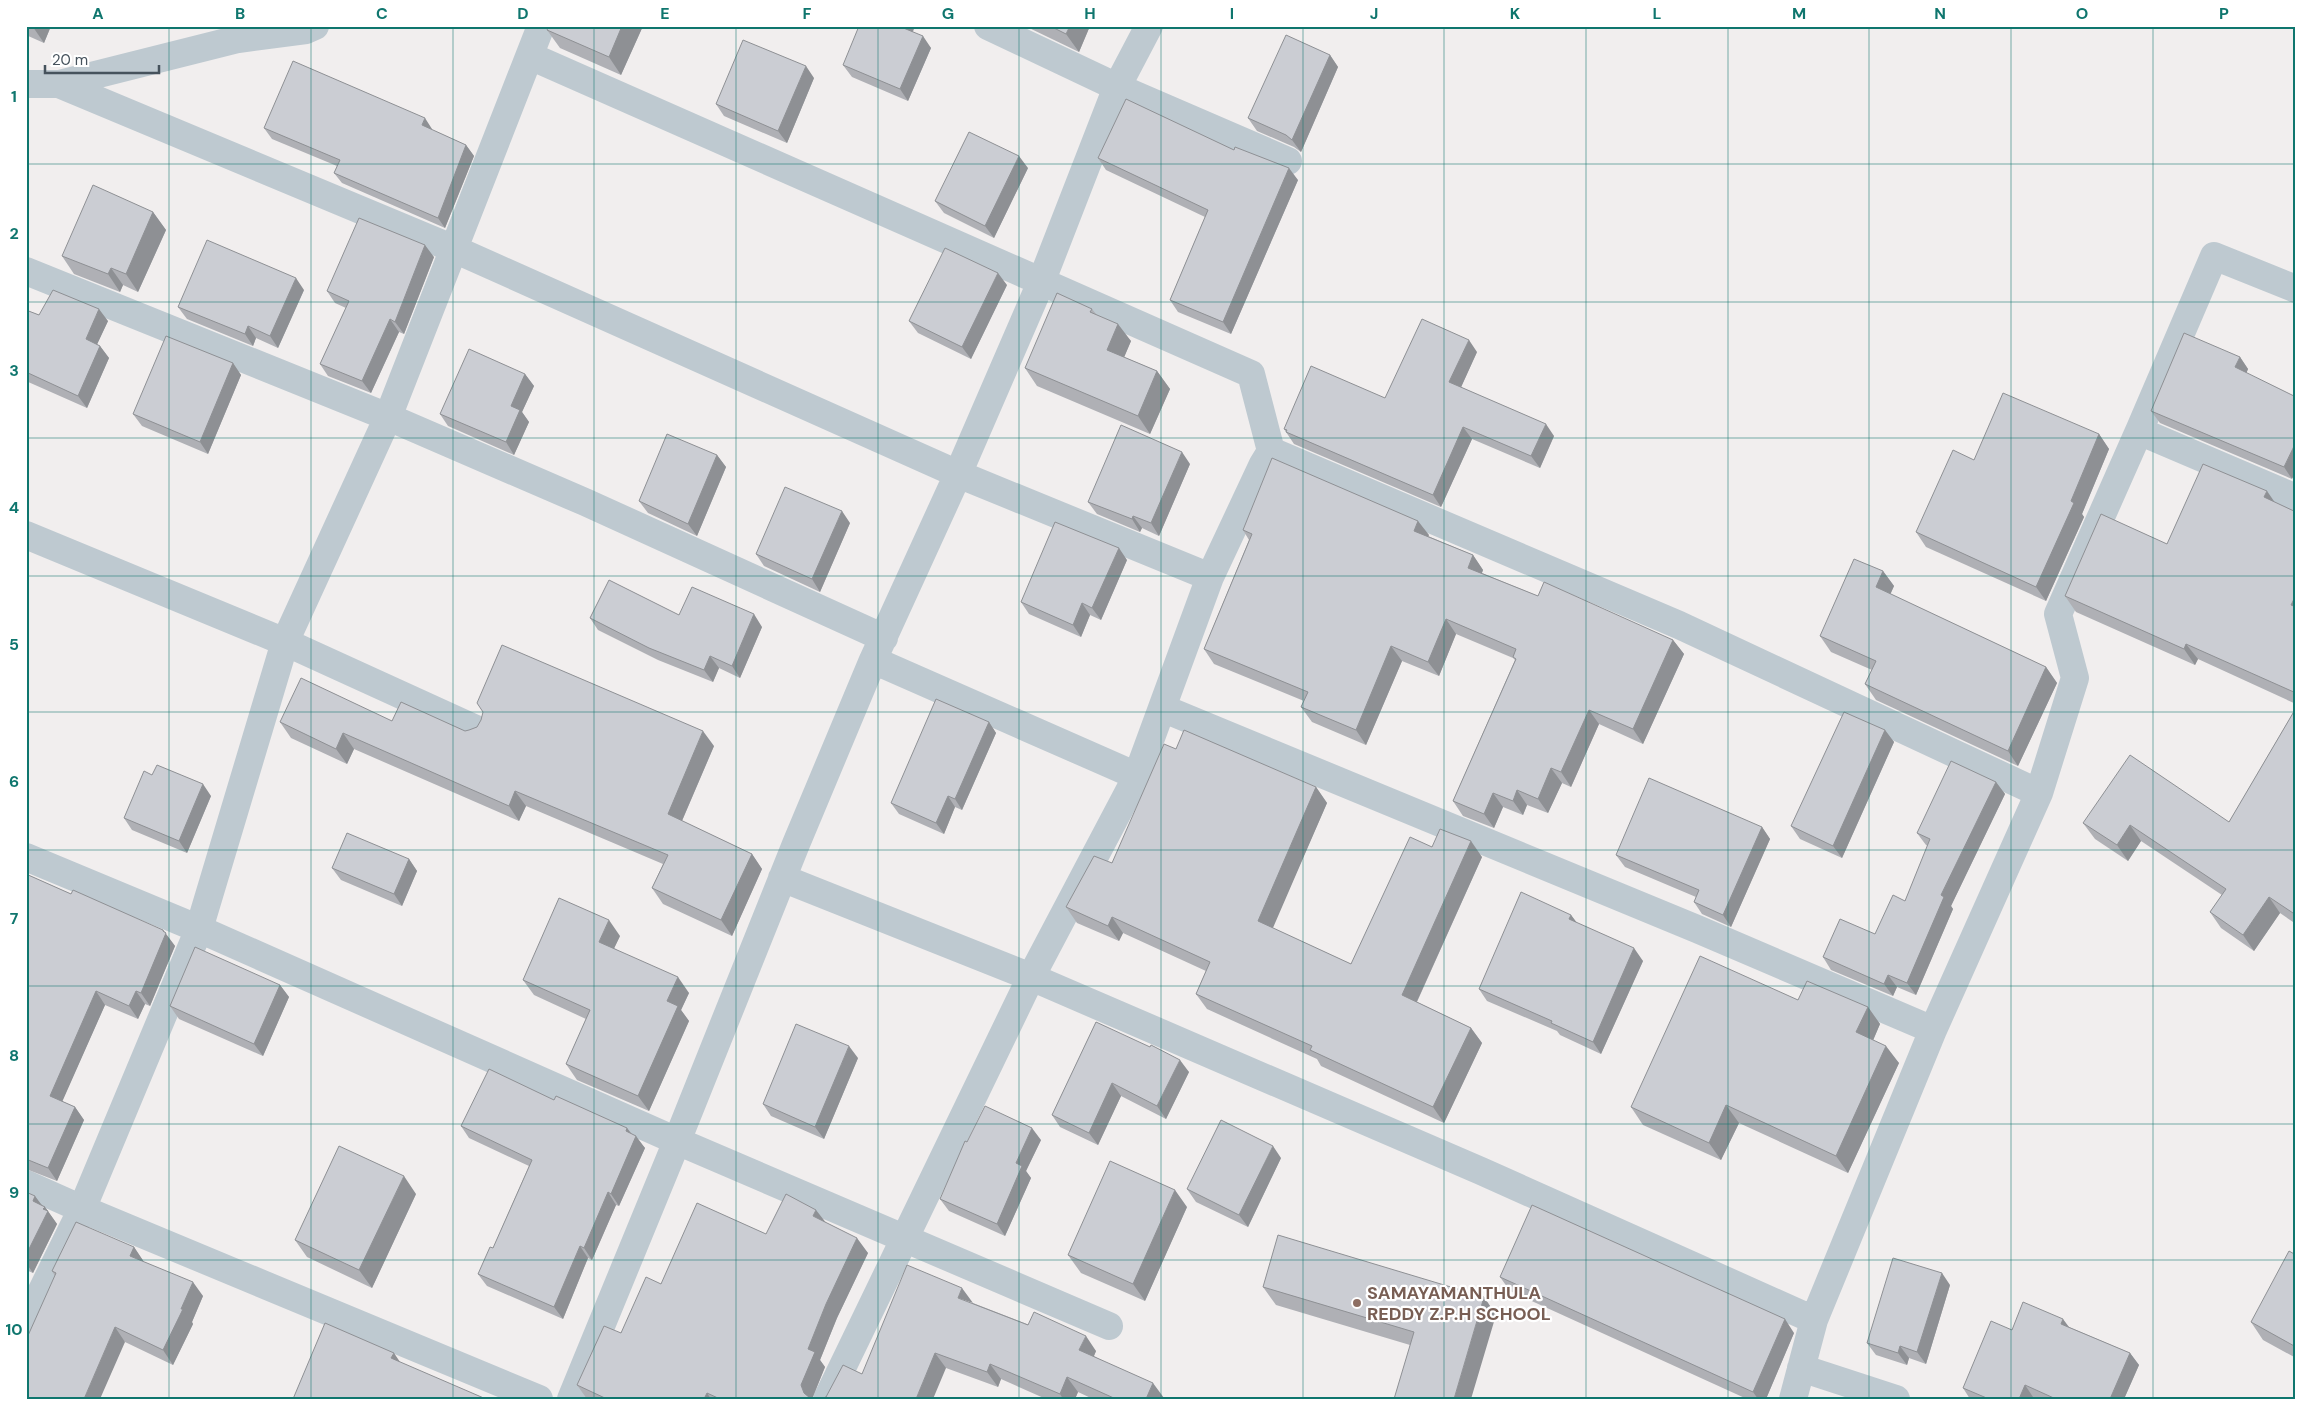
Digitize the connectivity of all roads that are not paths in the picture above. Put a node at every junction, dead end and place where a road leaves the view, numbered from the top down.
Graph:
1 (315, 26) edge
2 (542, 26) edge
3 (988, 26) edge
4 (1149, 26) edge
5 (530, 56) junction
6 (26, 84) edge
7 (59, 84) junction
8 (1117, 87) junction
9 (1288, 161) dead end
10 (454, 249) junction
11 (26, 271) edge
12 (1042, 280) junction
13 (2296, 289) edge
14 (388, 417) junction
15 (2139, 431) junction
16 (1271, 451) junction
17 (958, 474) junction
18 (2296, 498) edge
19 (26, 535) edge
20 (1210, 577) junction
21 (285, 642) junction
22 (879, 649) junction
23 (1162, 708) junction
24 (478, 730) edge
25 (1137, 776) junction
26 (2039, 793) junction
27 (26, 857) edge
28 (782, 878) junction
29 (199, 929) junction
30 (1031, 977) junction
31 (1933, 1030) junction
32 (677, 1141) junction
33 (26, 1184) edge
34 (82, 1209) junction
35 (903, 1238) junction
36 (1814, 1320) junction
37 (26, 1323) edge
38 (1108, 1326) dead end
39 (1801, 1368) junction
40 (539, 1399) edge
41 (571, 1399) edge
42 (827, 1399) edge
43 (1793, 1399) edge
44 (1896, 1399) edge

1 - 7 street
2 - 5 street
3 - 8 street
4 - 8 street
5 - 10 street
5 - 12 street
6 - 7 street
7 - 10 street
8 - 9 street
8 - 12 street
10 - 14 street
10 - 17 street
11 - 14 street
12 - 16 street
12 - 17 street
13 - 15 street
14 - 21 street
14 - 22 street
15 - 18 street
15 - 26 street
16 - 20 street
16 - 26 street
17 - 20 street
17 - 22 street
19 - 21 street
20 - 23 street
21 - 24 street
21 - 29 street
22 - 25 street
22 - 28 street
23 - 25 street
23 - 31 street
25 - 30 street
26 - 31 street
27 - 29 street
28 - 30 street
28 - 32 street
29 - 32 street
29 - 34 street
30 - 35 street
30 - 36 street
31 - 36 street
32 - 35 street
32 - 41 street
33 - 34 street
34 - 37 street
34 - 40 street
35 - 38 street
35 - 42 street
36 - 39 street
39 - 43 street
39 - 44 street

